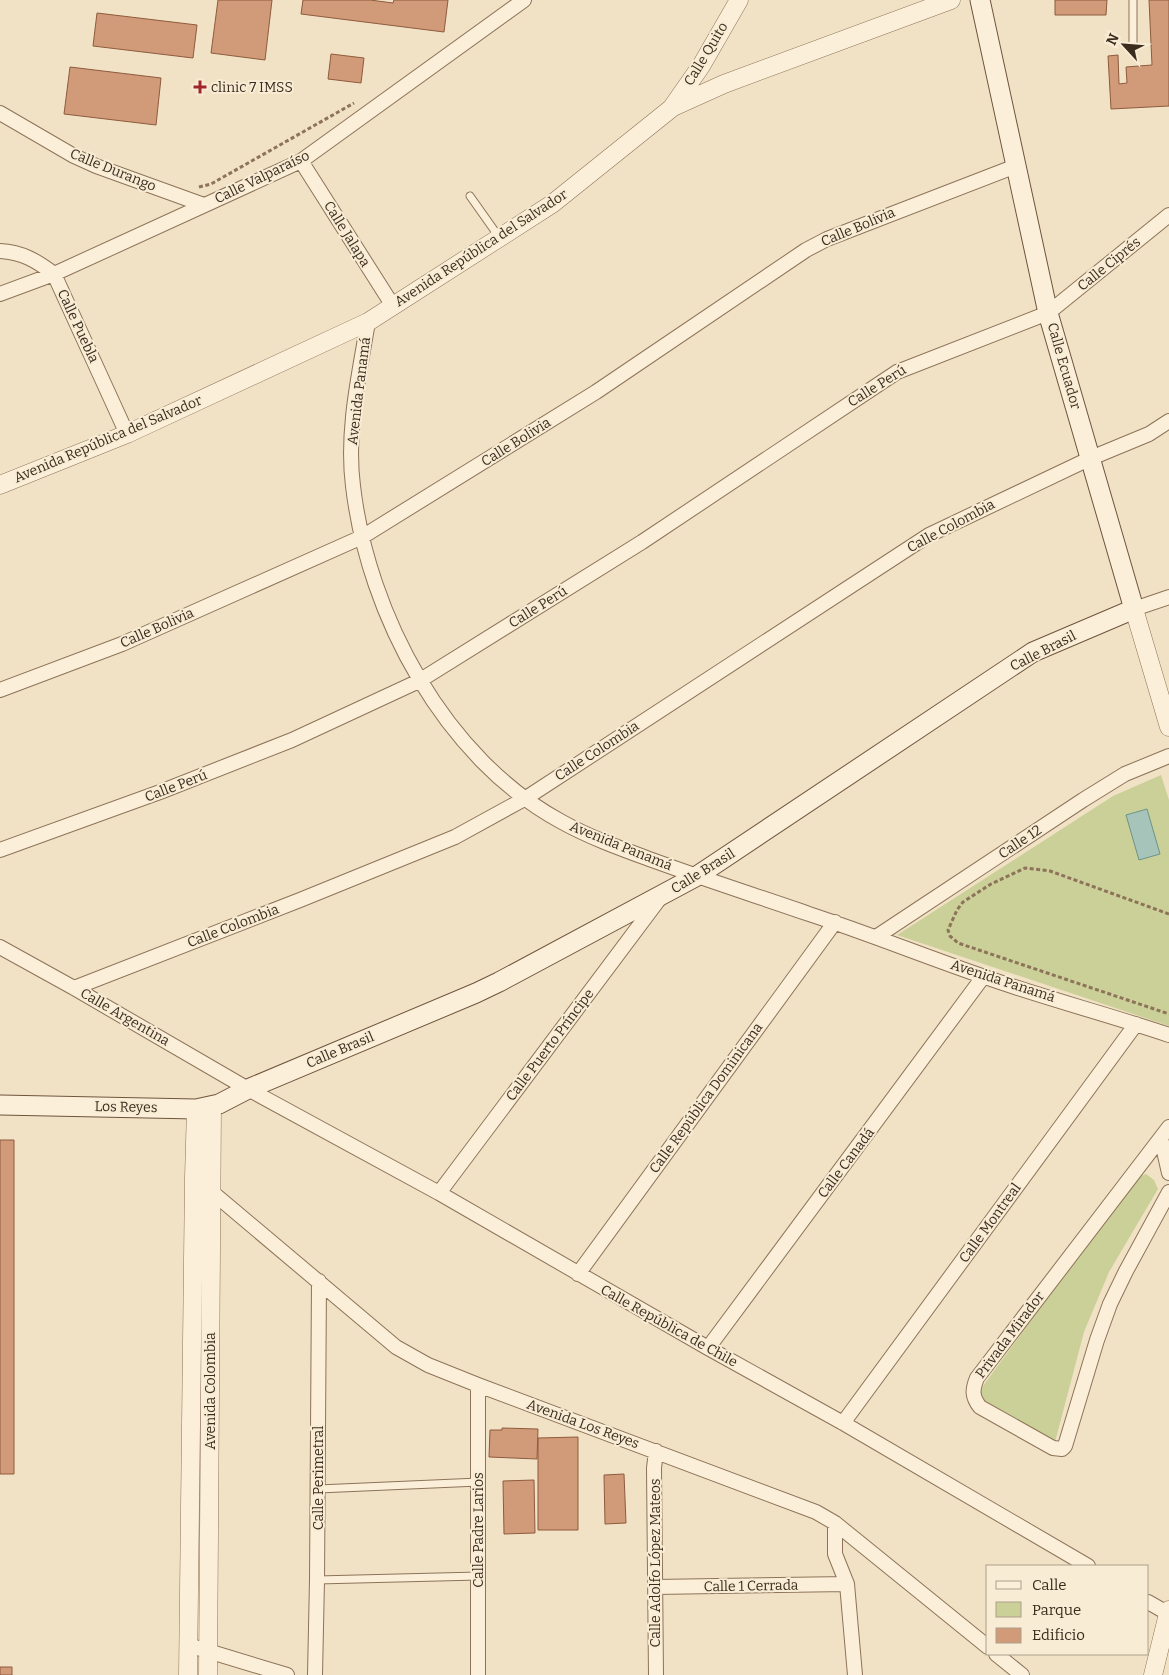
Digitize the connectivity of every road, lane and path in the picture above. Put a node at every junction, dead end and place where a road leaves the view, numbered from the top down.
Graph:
1 (524, 0) edge
2 (739, 0) edge
3 (951, 0) edge
4 (980, 0) edge
5 (1133, 0) edge
6 (1133, 46) dead end
7 (354, 103) dead end
8 (673, 107) junction
9 (0, 113) edge
10 (301, 161) junction
11 (1016, 166) junction
12 (197, 187) dead end
13 (470, 196) dead end
14 (204, 205) junction
15 (1169, 215) edge
16 (499, 238) junction
17 (0, 250) edge
18 (54, 274) junction
19 (0, 294) edge
20 (392, 306) junction
21 (1048, 313) junction
22 (368, 322) junction
23 (1169, 421) edge
24 (128, 434) junction
25 (1091, 458) junction
26 (0, 485) edge
27 (362, 537) junction
28 (1169, 597) edge
29 (1134, 609) junction
30 (419, 681) junction
31 (0, 690) edge
32 (1169, 727) edge
33 (1169, 756) edge
34 (526, 798) junction
35 (0, 850) edge
36 (697, 876) junction
37 (661, 896) junction
38 (1169, 914) edge
39 (835, 922) junction
40 (876, 937) junction
41 (0, 947) edge
42 (984, 977) junction
43 (74, 988) junction
44 (1169, 1014) edge
45 (1136, 1024) junction
46 (1169, 1035) edge
47 (248, 1089) junction
48 (0, 1104) edge
49 (204, 1108) junction
50 (1165, 1133) edge
51 (1169, 1173) edge
52 (194, 1177) junction
53 (211, 1190) junction
54 (1169, 1192) edge
55 (439, 1194) junction
56 (578, 1274) junction
57 (319, 1281) junction
58 (708, 1348) junction
59 (478, 1385) junction
60 (843, 1423) junction
61 (656, 1451) junction
62 (478, 1482) junction
63 (318, 1489) junction
64 (834, 1523) junction
65 (1086, 1565) edge
66 (478, 1576) junction
67 (317, 1580) junction
68 (847, 1584) junction
69 (655, 1587) junction
70 (1149, 1602) edge
71 (1168, 1612) edge
72 (188, 1645) junction
73 (986, 1645) edge
74 (208, 1650) junction
75 (997, 1655) edge
76 (193, 1674) edge
77 (208, 1675) edge
78 (287, 1675) edge
79 (315, 1675) edge
80 (478, 1675) edge
81 (656, 1675) edge
82 (855, 1675) edge
83 (1022, 1675) edge
84 (1153, 1675) edge

1 - 10 street, Calle Valparaíso
2 - 8 street, Calle Quito
3 - 8 street, Avenida República del Salvador
4 - 11 main road, Calle Ecuador
5 - 6 lane
7 - 12 path
8 - 16 street, Avenida República del Salvador
9 - 14 street, Calle Durango
10 - 14 street, Calle Valparaíso
10 - 20 street, Calle Jalapa
11 - 21 main road, Calle Ecuador
11 - 27 street, Calle Bolivia
13 - 16 lane
14 - 18 street, Calle Valparaíso
15 - 21 street, Calle Ciprés
16 - 20 street, Avenida República del Salvador
17 - 18 street, Calle Puebla
18 - 19 street, Calle Valparaíso
18 - 24 street, Calle Puebla
20 - 22 street, Avenida República del Salvador
21 - 25 main road, Calle Ecuador
21 - 30 street, Calle Perú
22 - 24 street, Avenida República del Salvador
22 - 27 street, Avenida Panamá
23 - 25 street, Calle Colombia
24 - 26 street, Avenida República del Salvador
25 - 29 main road, Calle Ecuador
25 - 34 street, Calle Colombia
27 - 30 street, Avenida Panamá
27 - 31 street, Calle Bolivia
28 - 29 street
29 - 32 street, Calle Ecuador
29 - 36 main road, Calle Brasil
30 - 34 street, Avenida Panamá
30 - 35 street, Calle Perú
33 - 40 street, Calle 12
34 - 36 street, Avenida Panamá
34 - 43 street, Calle Colombia
36 - 37 main road, Calle Brasil
36 - 39 street, Avenida Panamá
37 - 47 main road, Calle Brasil
37 - 55 street, Calle Puerto Príncipe
38 - 44 path
39 - 40 street, Avenida Panamá
39 - 56 street, Calle República Dominicana
40 - 42 street, Avenida Panamá
41 - 43 street, Calle Argentina
42 - 45 street, Avenida Panamá
42 - 58 street, Calle Canadá
43 - 47 street, Calle Argentina
45 - 46 street, Avenida Panamá
45 - 60 street, Calle Montreal
47 - 49 main road, Los Reyes
47 - 55 street, Calle República de Chile
48 - 49 main road, Los Reyes
49 - 52 street, Avenida Colombia
49 - 53 street, Avenida Colombia
50 - 51 street, Privada Mirador
50 - 54 street, Privada Mirador
52 - 53 street, Avenida Los Reyes
52 - 72 street, Avenida Colombia
53 - 57 street, Avenida Los Reyes
53 - 74 street, Avenida Colombia
55 - 56 street, Calle República de Chile
56 - 58 street, Calle República de Chile
57 - 59 street, Avenida Los Reyes
57 - 63 street, Calle Perimetral
58 - 60 street, Calle República de Chile
59 - 61 street, Avenida Los Reyes
59 - 62 street, Calle Padre Larios
60 - 65 street, Calle República de Chile
61 - 64 street, Avenida Los Reyes
61 - 69 street, Calle Adolfo López Mateos
62 - 63 lane
62 - 66 street, Calle Padre Larios
63 - 67 street, Calle Perimetral
64 - 68 street
64 - 73 street, Avenida Los Reyes
66 - 67 lane
66 - 80 street, Calle Padre Larios
67 - 79 street, Calle Perimetral
68 - 69 street, Calle 1 Cerrada
68 - 82 street
69 - 81 street, Calle Adolfo López Mateos
70 - 71 street
71 - 84 street
72 - 74 street
72 - 76 street, Avenida Colombia
74 - 77 street, Avenida Colombia
74 - 78 street
75 - 83 street

